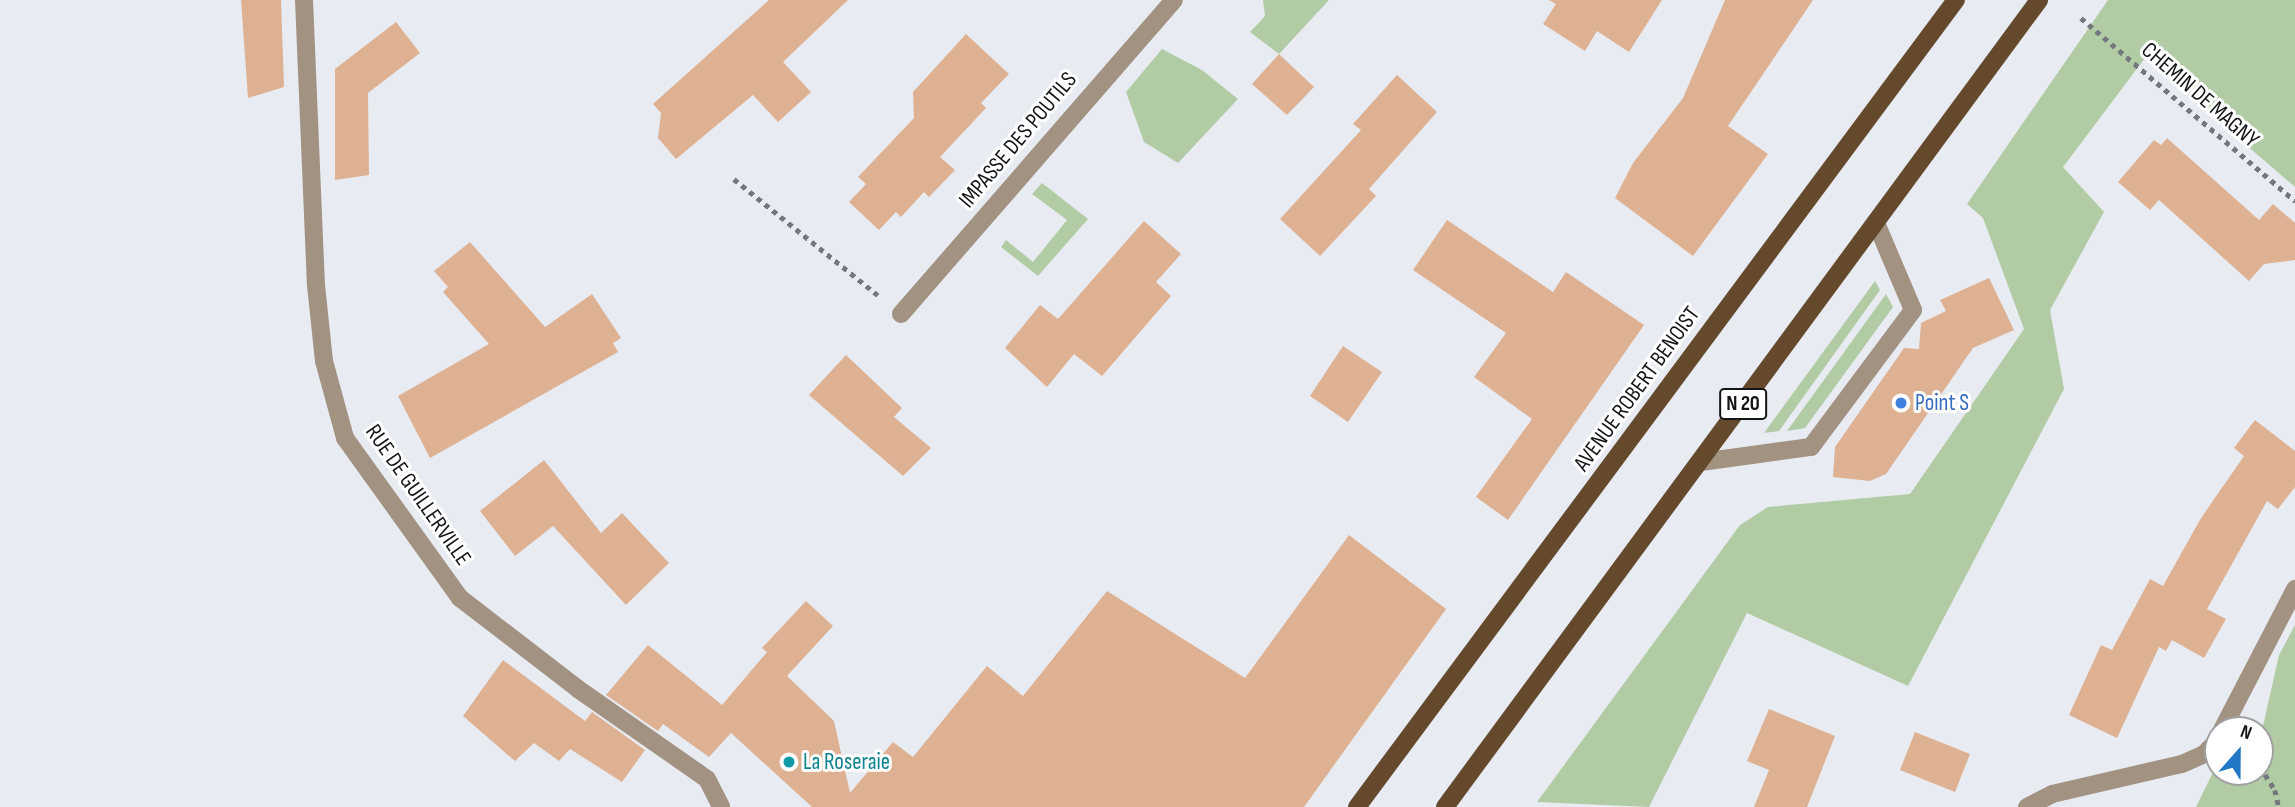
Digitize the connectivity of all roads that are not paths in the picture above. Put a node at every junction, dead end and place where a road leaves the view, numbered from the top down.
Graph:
1 (304, 0) edge
2 (1174, 0) edge
3 (1956, 0) edge
4 (2039, 0) edge
5 (1876, 223) junction
6 (901, 314) road end
7 (1701, 462) junction
8 (2295, 589) edge
9 (2229, 716) edge
10 (2204, 754) edge
11 (721, 807) edge
12 (1357, 807) edge
13 (1445, 807) edge
14 (2027, 807) edge

1 - 11 street, RUE DE GUILLERVILLE
2 - 6 street, IMPASSE DES POUTILS
3 - 12 main road, AVENUE ROBERT BENOIST
4 - 5 main road, N 20
5 - 7 main road, N 20
5 - 7 street
7 - 13 main road, N 20
8 - 9 street
10 - 14 street

